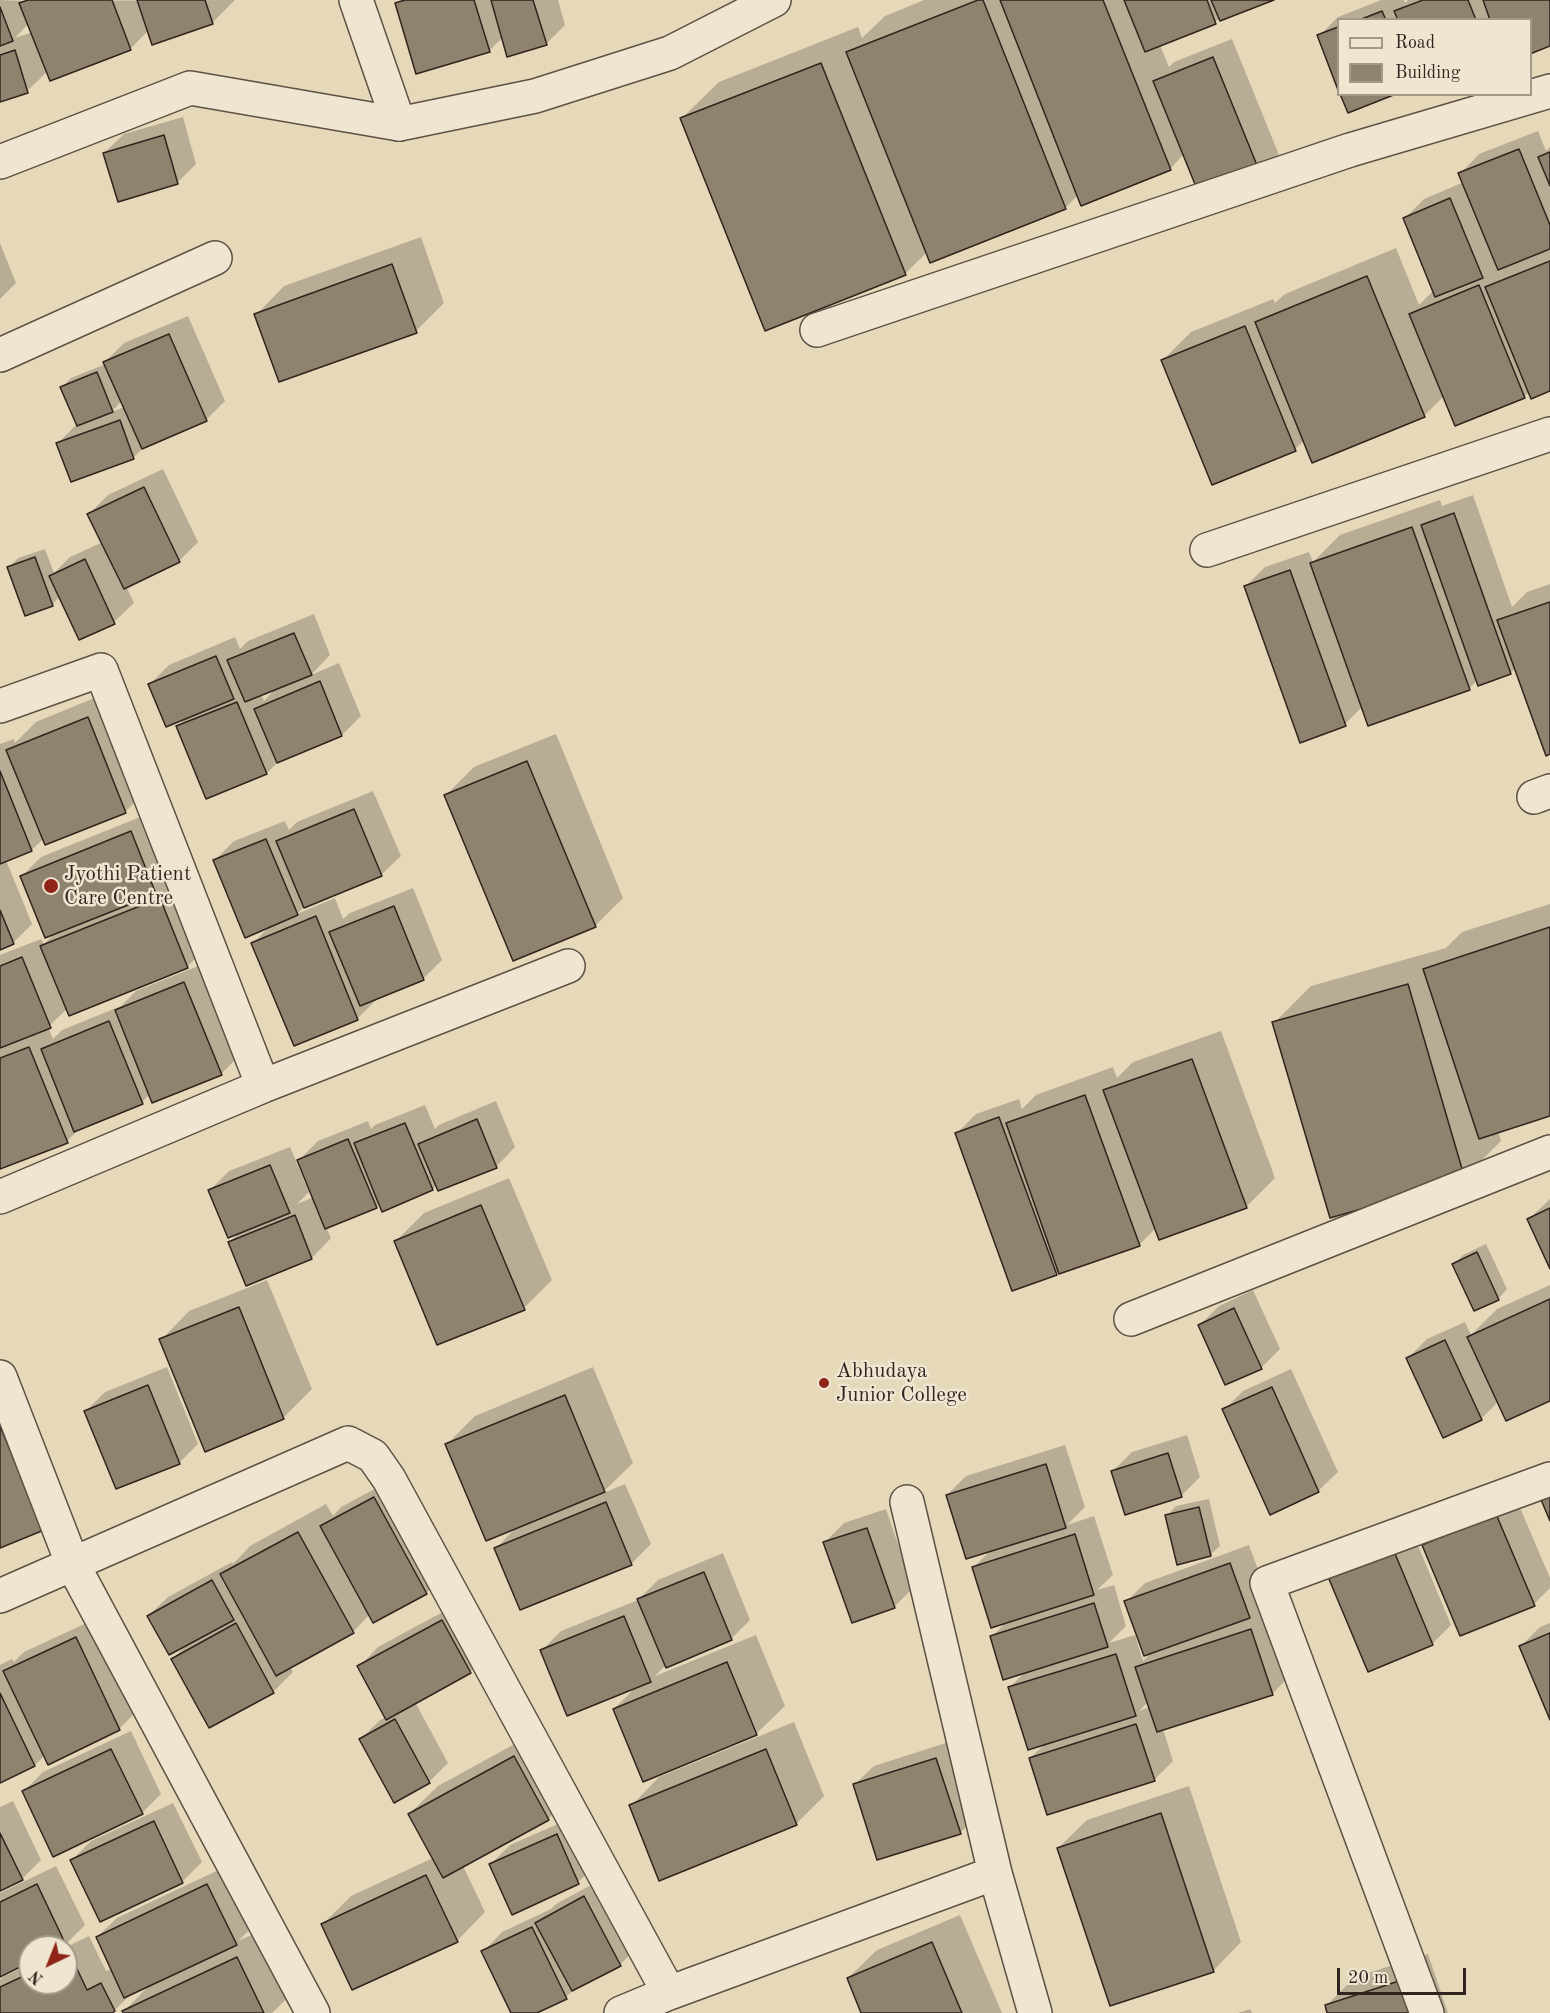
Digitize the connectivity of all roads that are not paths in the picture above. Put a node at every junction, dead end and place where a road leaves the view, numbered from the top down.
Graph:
1 (356, 0) edge
2 (774, 0) edge
3 (1550, 91) edge
4 (399, 124) junction
5 (0, 162) edge
6 (215, 258) dead end
7 (817, 330) dead end
8 (0, 355) edge
9 (1550, 434) edge
10 (1207, 550) dead end
11 (0, 705) edge
12 (568, 966) dead end
13 (263, 1086) junction
14 (1550, 1152) edge
15 (0, 1197) edge
16 (1131, 1319) dead end
17 (0, 1377) edge
18 (1550, 1479) edge
19 (907, 1502) dead end
20 (73, 1564) junction
21 (0, 1596) edge
22 (995, 1873) junction
23 (669, 1993) junction
24 (313, 2013) edge
25 (621, 2013) edge
26 (1035, 2013) edge
27 (1427, 2013) edge

1 - 4 street
2 - 4 street
3 - 7 street
4 - 5 street
6 - 8 street
9 - 10 street
11 - 13 street
12 - 13 street
13 - 15 street
14 - 16 street
17 - 20 street
18 - 27 street
19 - 22 street
20 - 21 street
20 - 23 street
20 - 24 street
22 - 23 street
22 - 26 street
23 - 25 street

